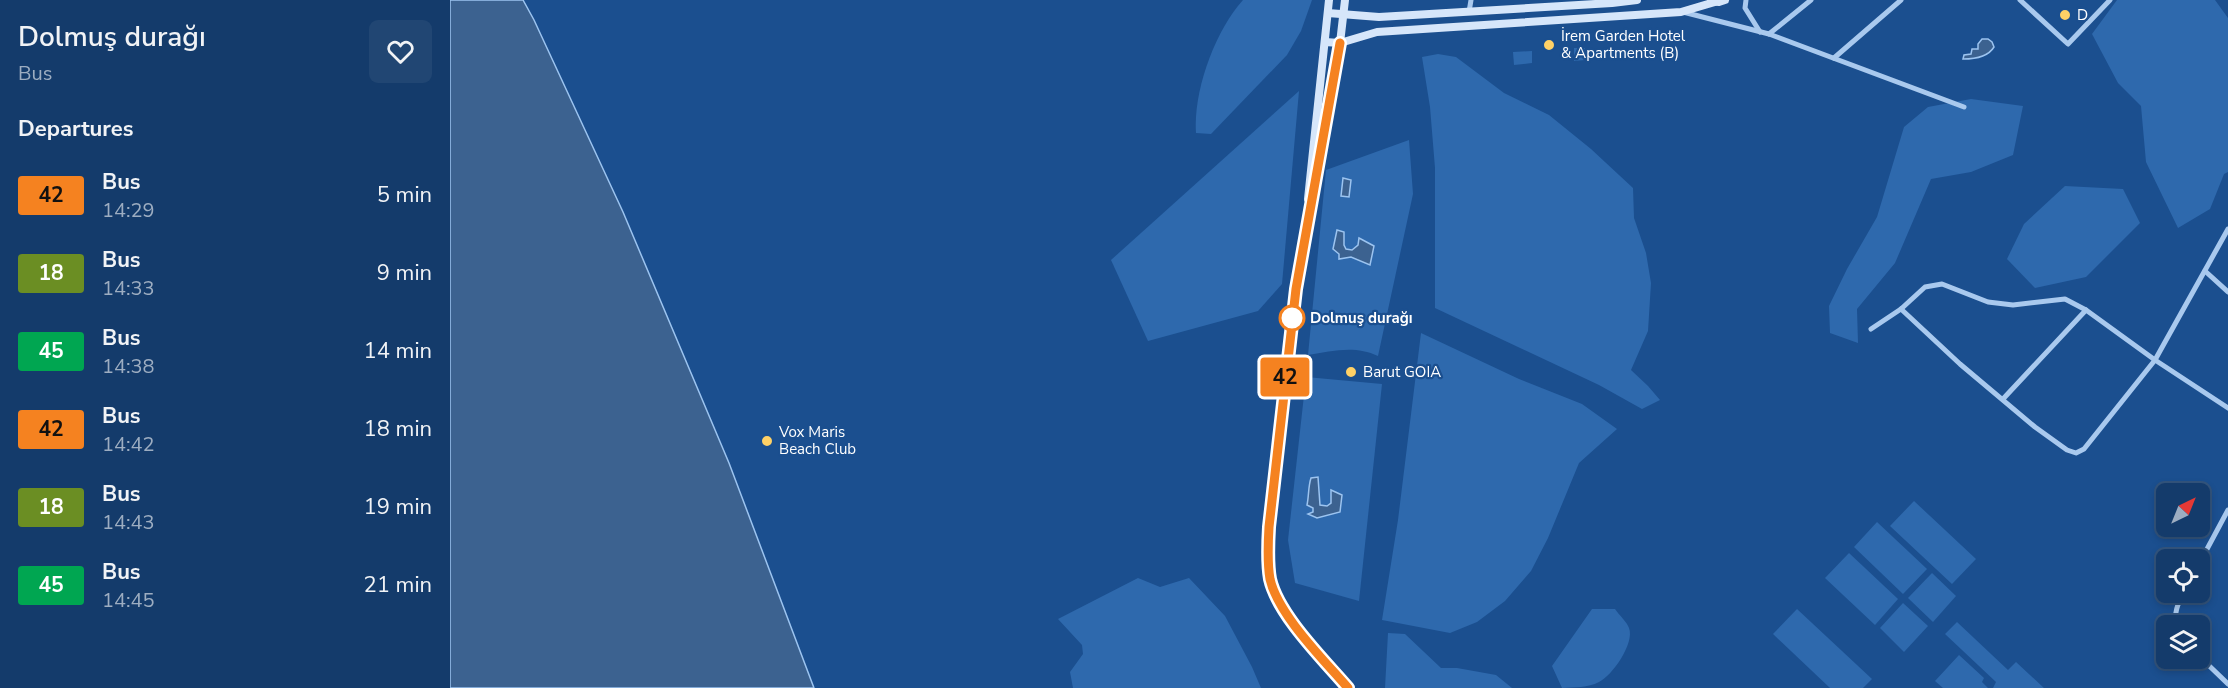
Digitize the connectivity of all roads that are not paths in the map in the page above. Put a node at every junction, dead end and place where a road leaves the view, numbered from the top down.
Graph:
1 (1329, 0) edge
2 (1345, 0) edge
3 (1471, 0) edge
4 (1637, 0) edge
5 (1725, 0) edge
6 (1746, 0) edge
7 (1811, 0) edge
8 (1901, 0) edge
9 (2020, 0) edge
10 (2110, 0) edge
11 (1713, 1) edge
12 (1612, 2) edge
13 (1469, 12) junction
14 (1681, 12) junction
15 (1328, 13) junction
16 (1344, 14) junction
17 (1760, 32) junction
18 (1769, 34) junction
19 (1325, 42) junction
20 (1340, 43) junction
21 (1834, 58) junction
22 (1964, 107) dead end
23 (1306, 224) junction
24 (2228, 229) edge
25 (2205, 271) junction
26 (2228, 292) edge
27 (1901, 309) junction
28 (2086, 310) junction
29 (1871, 329) dead end
30 (2155, 360) junction
31 (2003, 399) junction
32 (2228, 408) edge
33 (2228, 510) edge
34 (2207, 549) edge
35 (2210, 665) edge
36 (2227, 679) edge
37 (1348, 688) edge

1 - 15 main road
2 - 16 main road
3 - 13 street
4 - 12 main road
5 - 11 main road
6 - 17 street
7 - 18 street
8 - 21 street
9 - 10 street
11 - 14 main road
12 - 13 main road
13 - 16 main road
14 - 17 street
14 - 20 main road
15 - 16 main road
15 - 19 main road
16 - 20 main road
17 - 18 street
18 - 21 street
19 - 20 main road
19 - 23 main road
20 - 23 main road
21 - 22 street
23 - 37 main road
24 - 25 street
25 - 26 street
25 - 30 street
27 - 28 street
27 - 29 street
27 - 31 street
28 - 30 street
28 - 31 street
30 - 31 street
30 - 32 street
33 - 34 street
35 - 36 street

